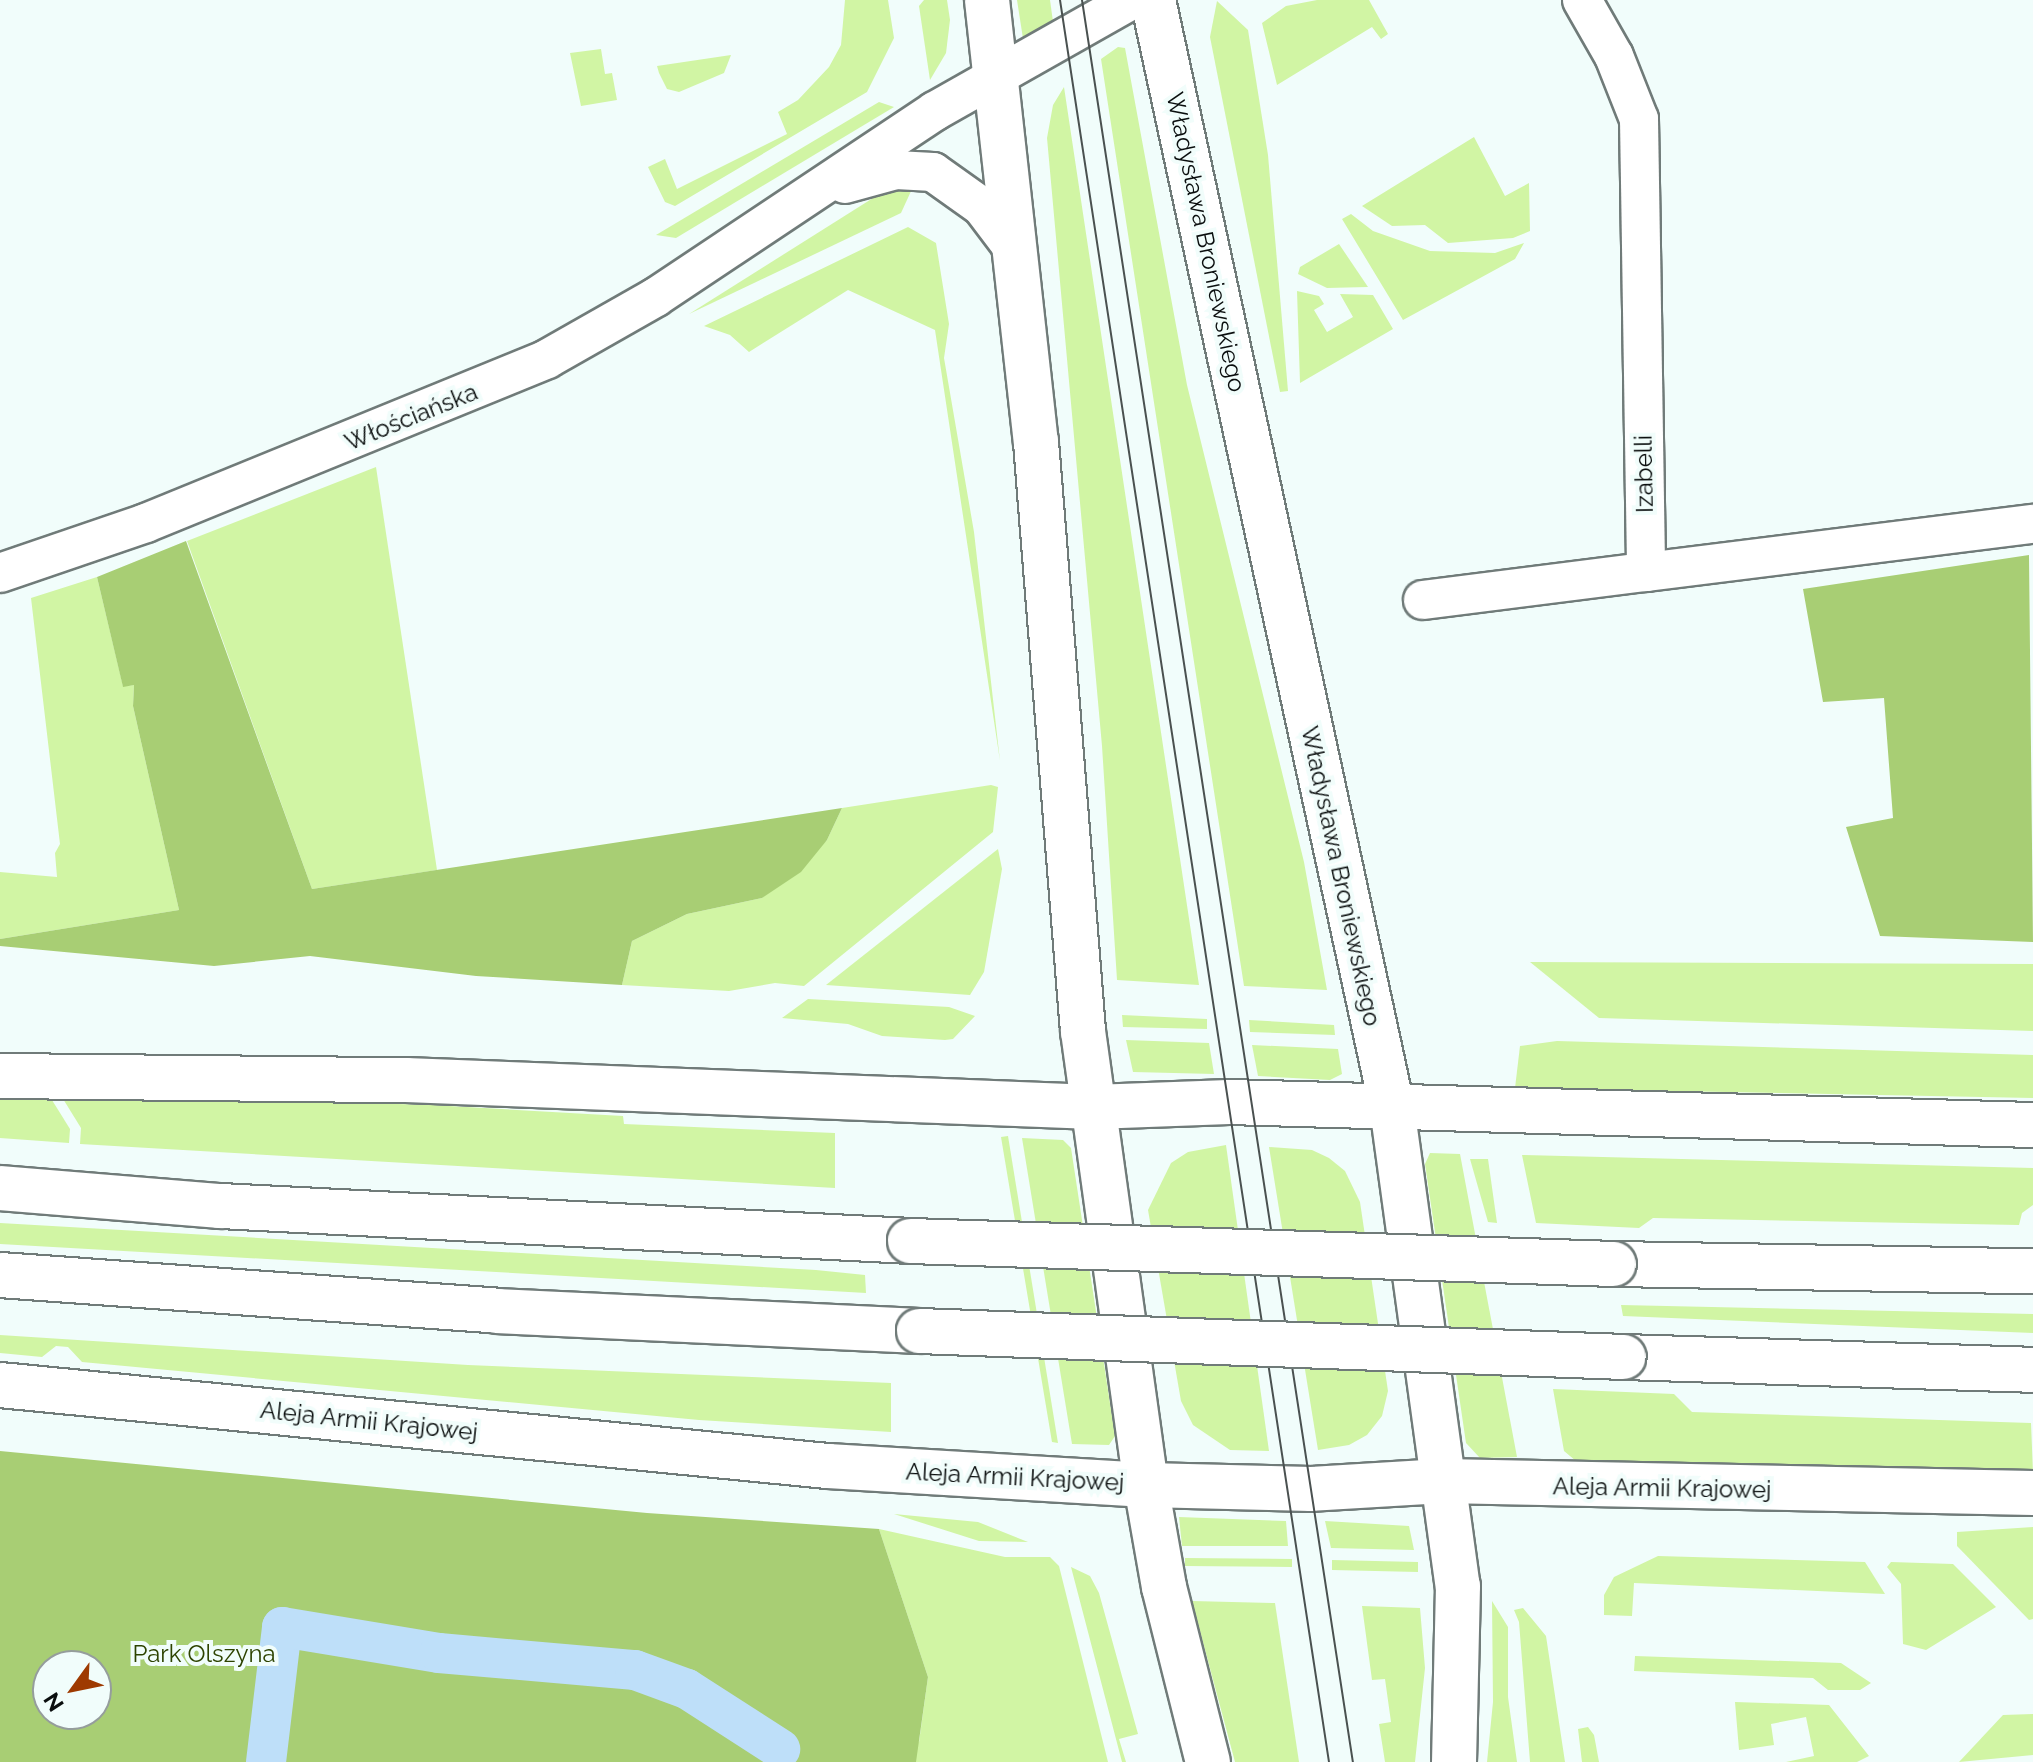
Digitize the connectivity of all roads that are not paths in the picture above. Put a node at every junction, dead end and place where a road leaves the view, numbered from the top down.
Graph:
1 (987, 0) edge
2 (1131, 0) edge
3 (1153, 0) edge
4 (1582, 0) edge
5 (997, 75) junction
6 (794, 205) junction
7 (1016, 252) junction
8 (2033, 524) edge
9 (1646, 572) junction
10 (0, 573) edge
11 (1423, 600) dead end
12 (0, 1076) edge
13 (1093, 1107) junction
14 (1392, 1107) junction
15 (2033, 1125) edge
16 (0, 1188) edge
17 (2033, 1271) edge
18 (0, 1275) edge
19 (2033, 1370) edge
20 (0, 1385) edge
21 (1443, 1481) junction
22 (1146, 1485) junction
23 (2033, 1493) edge
24 (1208, 1762) edge
25 (1454, 1762) edge

1 - 5 main road
2 - 5 street, Włościańska
3 - 14 main road, Władysława Broniewskiego
4 - 9 street, Izabelli
5 - 6 street, Włościańska
5 - 7 main road
6 - 7 street, Włościańska
6 - 10 street, Włościańska
7 - 13 main road
8 - 9 street
9 - 11 street
12 - 13 main road
13 - 14 main road
13 - 22 main road
14 - 15 main road
14 - 21 main road, Władysława Broniewskiego
16 - 17 main road, bridge
18 - 19 main road, bridge
20 - 22 main road, Aleja Armii Krajowej
21 - 22 main road, Aleja Armii Krajowej
21 - 23 main road, Aleja Armii Krajowej
21 - 25 main road, Władysława Broniewskiego
22 - 24 main road

